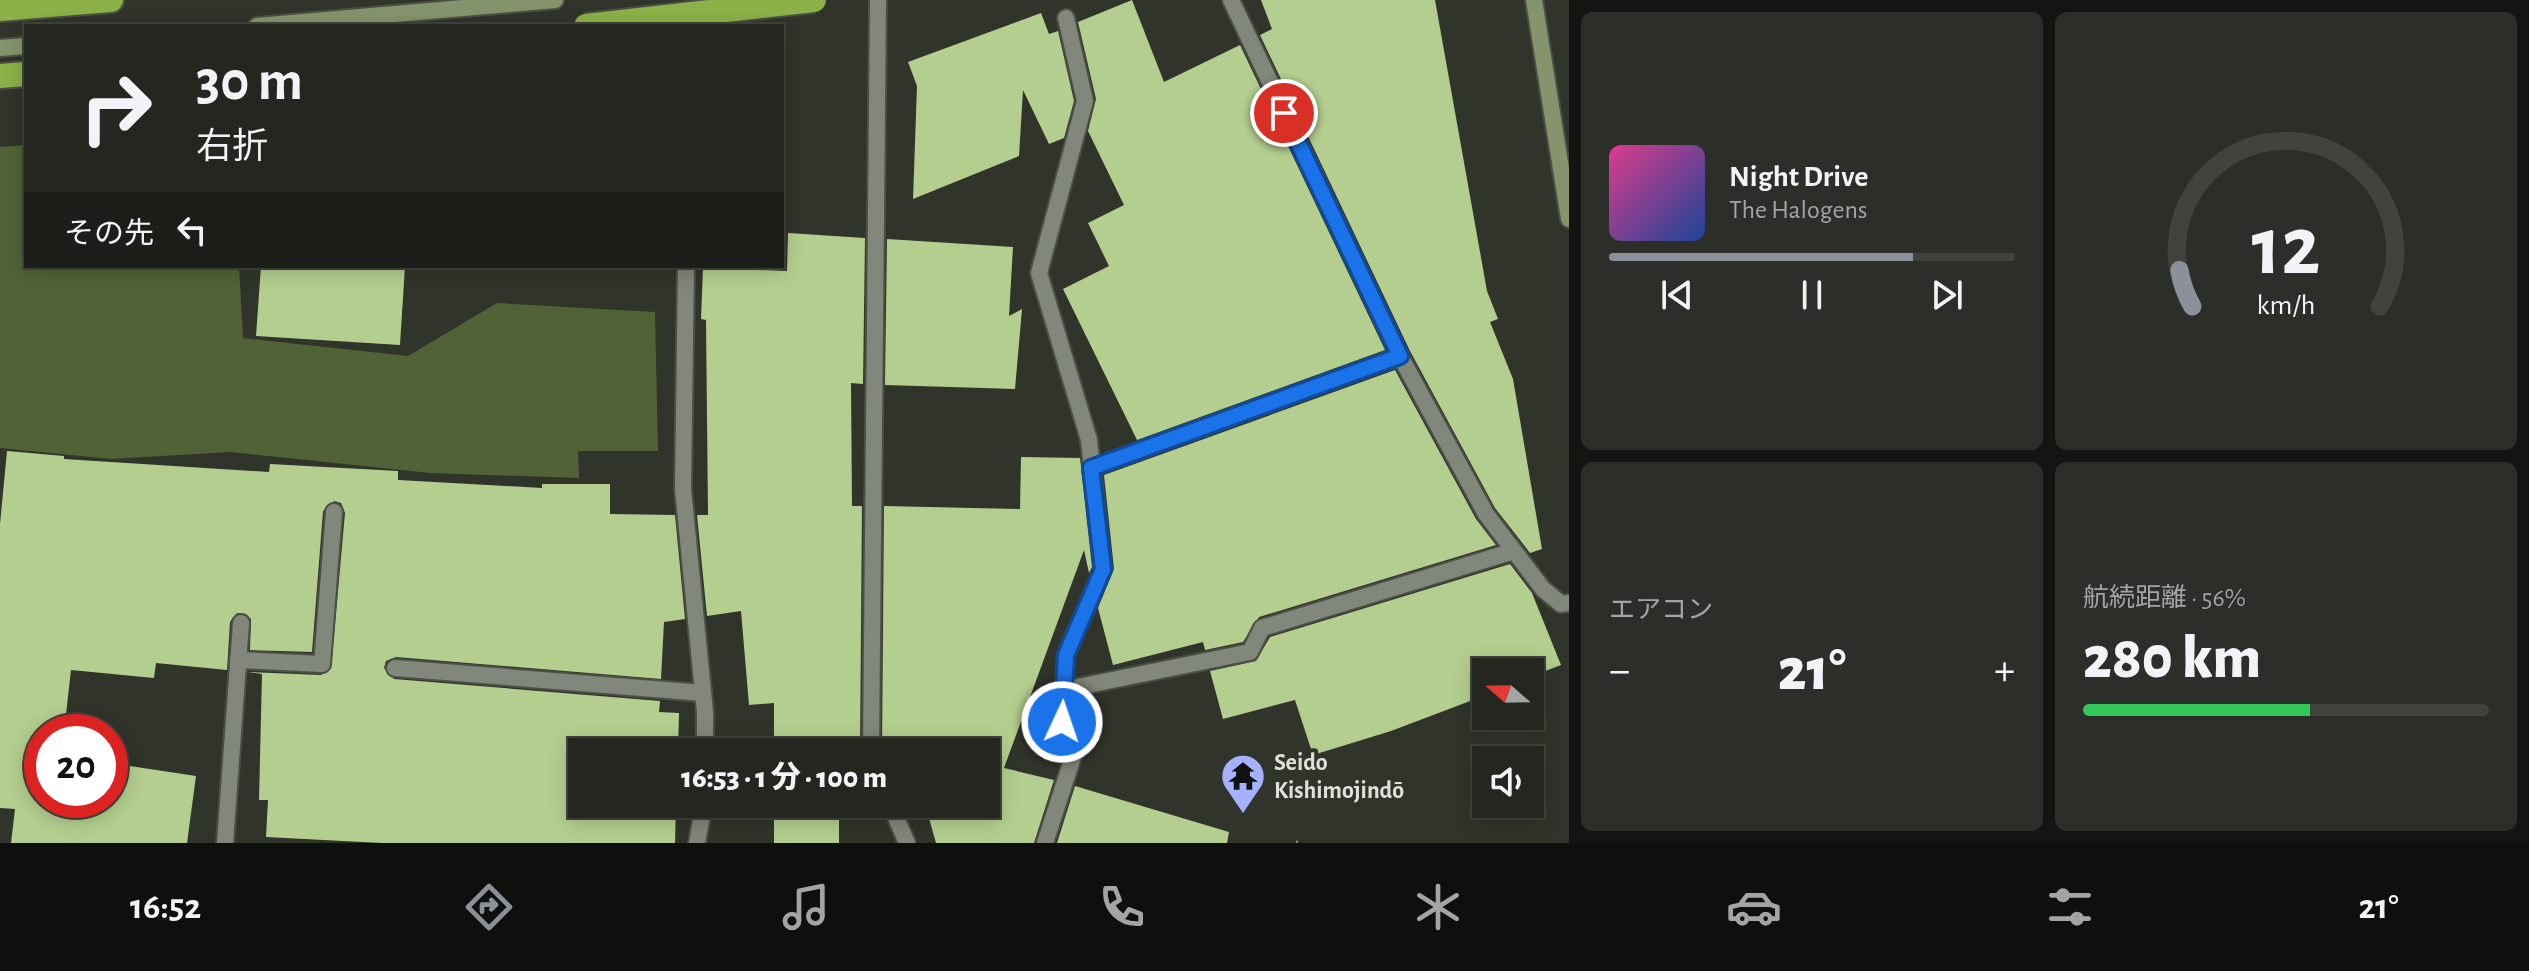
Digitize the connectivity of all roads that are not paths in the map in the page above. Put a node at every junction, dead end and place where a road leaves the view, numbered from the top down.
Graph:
1 (111, 0) edge
2 (555, 0) edge
3 (693, 0) edge
4 (814, 0) edge
5 (878, 0) edge
6 (1231, 0) edge
7 (1534, 0) edge
8 (0, 9) edge
9 (1066, 18) dead end
10 (280, 24) edge
11 (604, 24) edge
12 (692, 24) edge
13 (24, 46) edge
14 (0, 48) edge
15 (24, 74) edge
16 (0, 76) edge
17 (1569, 219) edge
18 (686, 268) edge
19 (1400, 356) junction
20 (1091, 468) junction
21 (334, 512) dead end
22 (1514, 551) junction
23 (1569, 603) edge
24 (241, 623) dead end
25 (238, 660) junction
26 (395, 668) dead end
27 (1063, 690) junction
28 (703, 693) junction
29 (705, 738) edge
30 (871, 738) edge
31 (701, 818) edge
32 (896, 818) edge
33 (225, 843) edge
34 (697, 843) edge
35 (907, 843) edge
36 (1045, 843) edge

1 - 8 highway
2 - 10 main road
3 - 12 street
4 - 11 highway, bridge
5 - 30 street
6 - 19 street
7 - 17 main road
9 - 20 street
13 - 14 main road
15 - 16 highway
18 - 28 street
19 - 20 street
19 - 22 street
20 - 27 street
21 - 25 street
22 - 23 street
22 - 27 street
24 - 25 street
25 - 33 street
26 - 28 street
27 - 36 street
28 - 29 street
31 - 34 street
32 - 35 street

